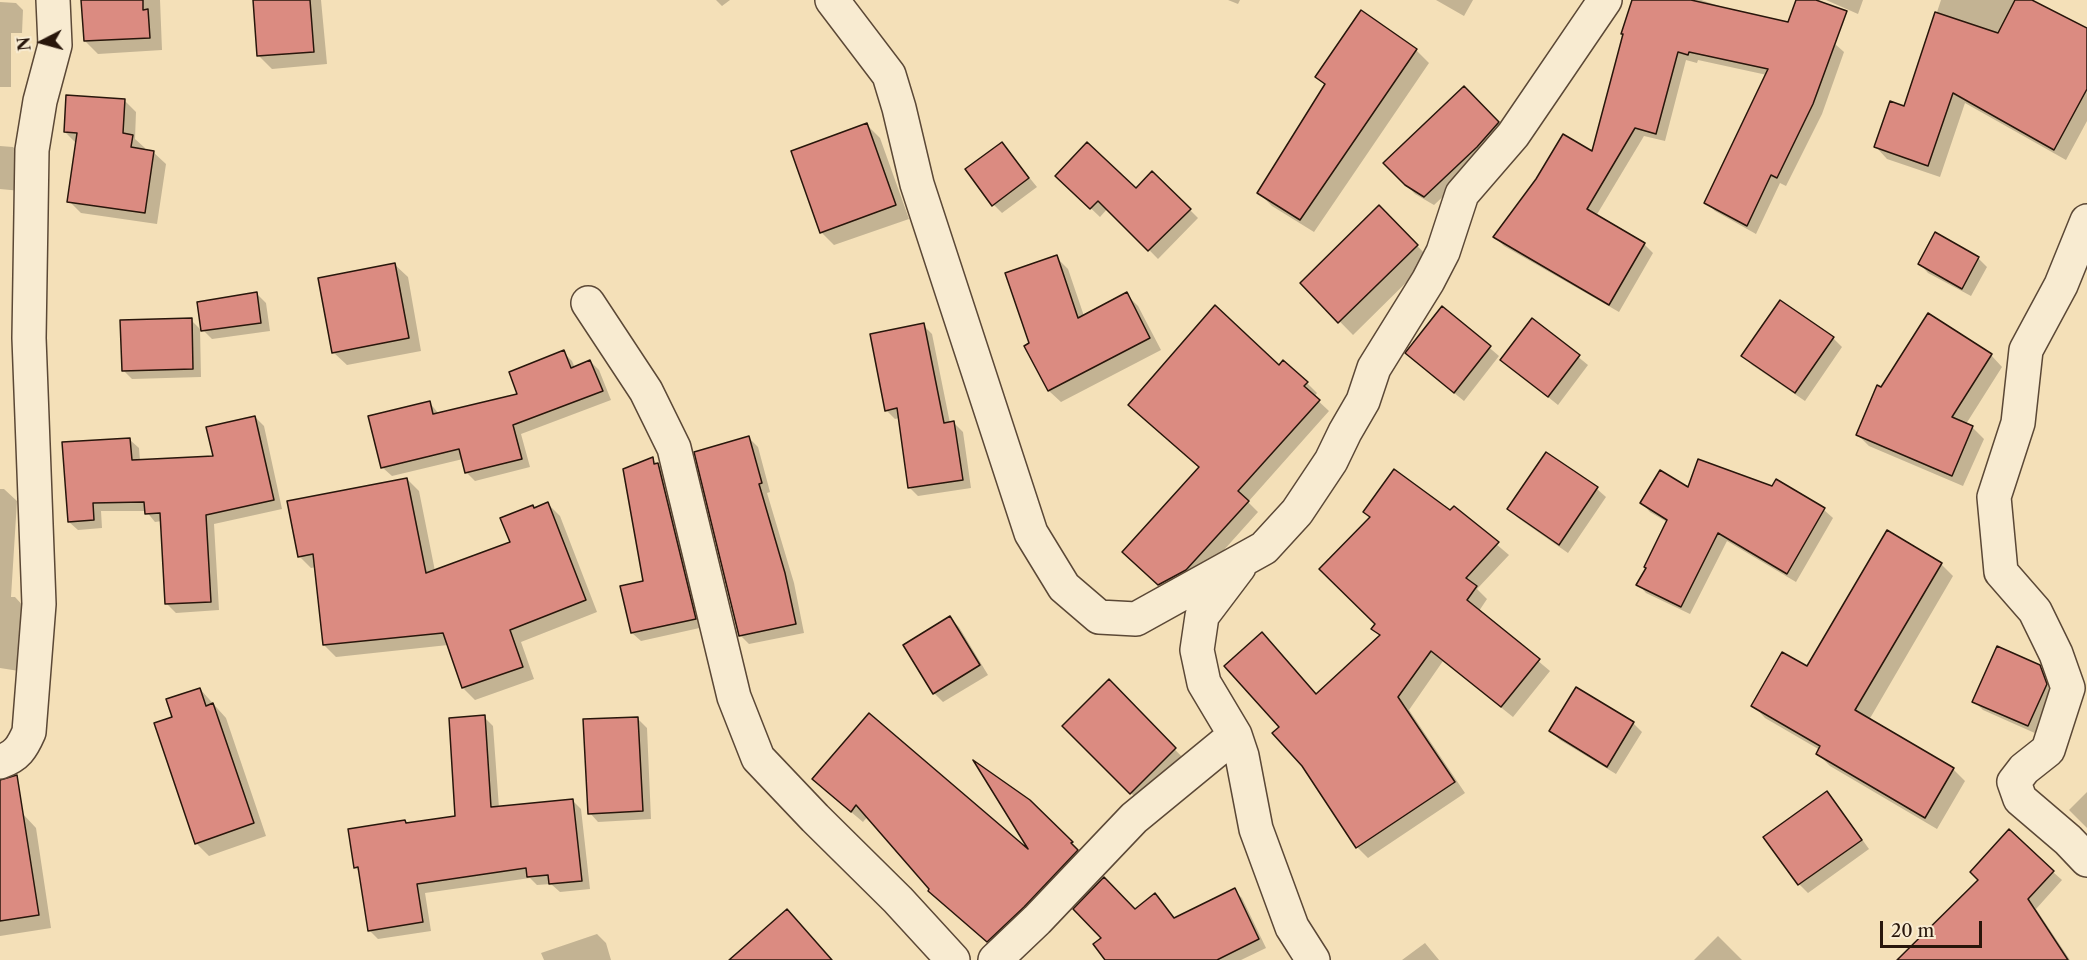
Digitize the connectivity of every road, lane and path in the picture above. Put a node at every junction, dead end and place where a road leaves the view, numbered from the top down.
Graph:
1 (53, 0) edge
2 (832, 0) edge
3 (1605, 0) edge
4 (2087, 221) edge
5 (588, 303) dead end
6 (1246, 557) junction
7 (1235, 735) junction
8 (0, 762) edge
9 (2087, 860) edge
10 (953, 960) edge
11 (995, 960) edge
12 (1313, 960) edge

1 - 8 street
2 - 6 street
3 - 6 street
4 - 9 street
5 - 10 street
6 - 7 street
7 - 11 street
7 - 12 street

